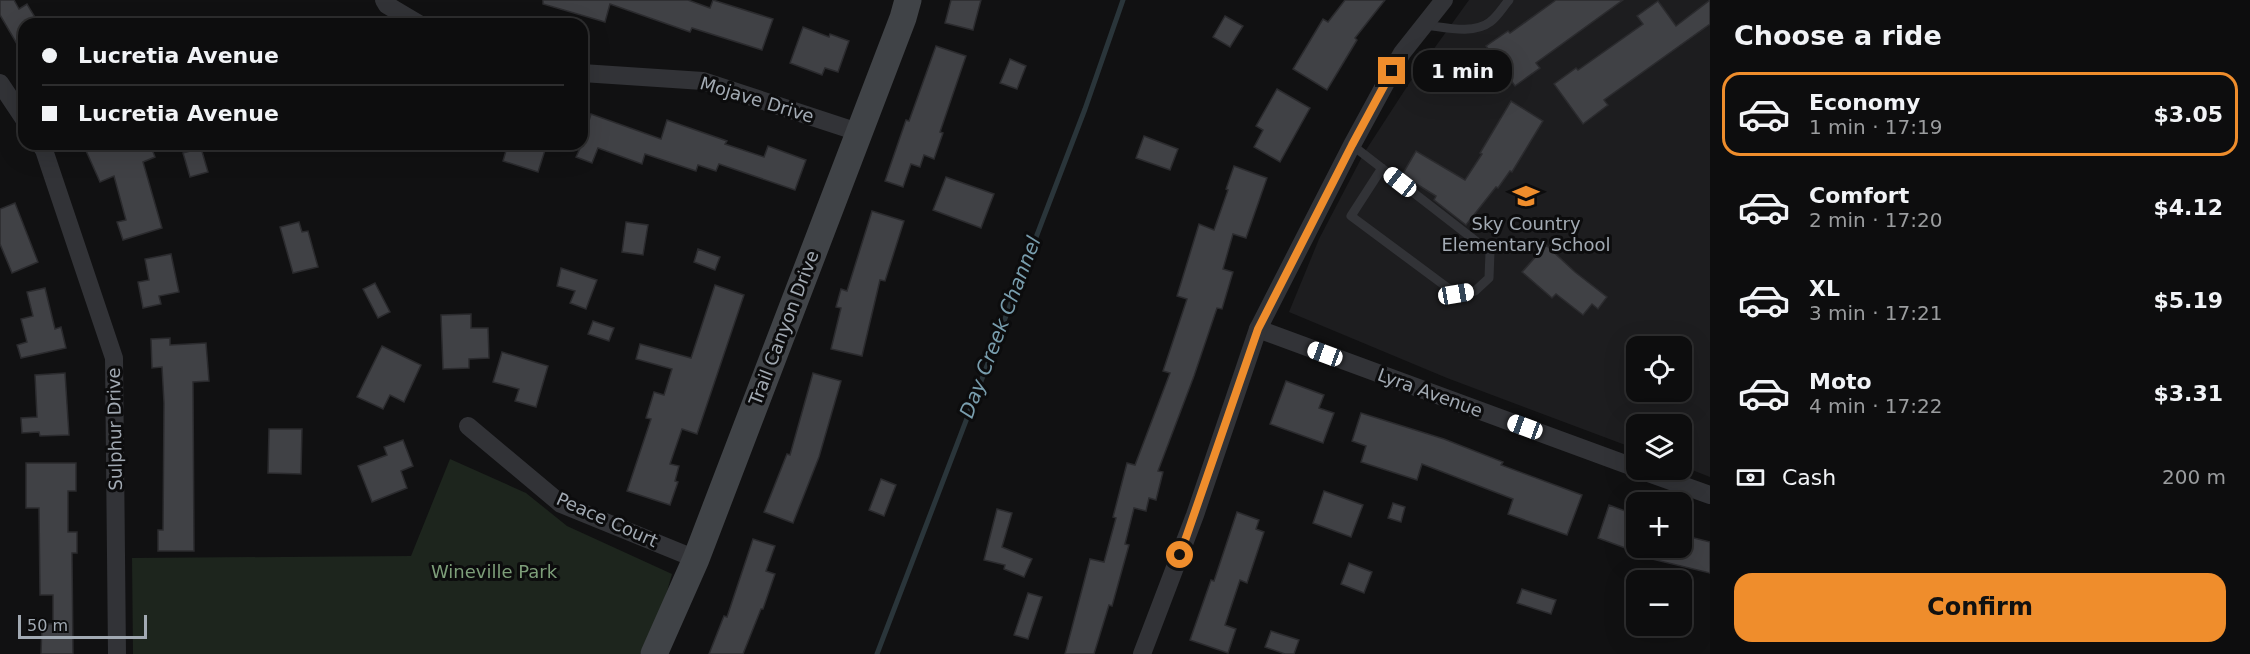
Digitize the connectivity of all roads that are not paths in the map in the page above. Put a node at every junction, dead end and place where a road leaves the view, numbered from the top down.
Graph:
1 (384, 0) edge
2 (908, 0) edge
3 (1444, 0) edge
4 (1509, 0) edge
5 (408, 18) edge
6 (1424, 24) junction
7 (588, 73) edge
8 (0, 83) edge
9 (18, 110) edge
10 (858, 132) junction
11 (1352, 145) junction
12 (44, 150) edge
13 (1382, 168) junction
14 (1258, 329) junction
15 (468, 426) dead end
16 (1626, 465) edge
17 (1668, 480) edge
18 (1710, 495) edge
19 (696, 559) junction
20 (117, 654) edge
21 (654, 654) edge
22 (1142, 654) edge

1 - 5 street
2 - 10 street, Trail Canyon Drive
3 - 6 street
4 - 6 lane
6 - 11 street
7 - 10 street, Mojave Drive
8 - 9 street
10 - 19 street, Trail Canyon Drive
11 - 13 lane
11 - 14 street
12 - 20 street, Sulphur Drive
13 - 13 lane
14 - 16 street, Lyra Avenue
14 - 22 street
15 - 19 street, Peace Court
17 - 18 street, Lyra Avenue
19 - 21 street, Trail Canyon Drive

